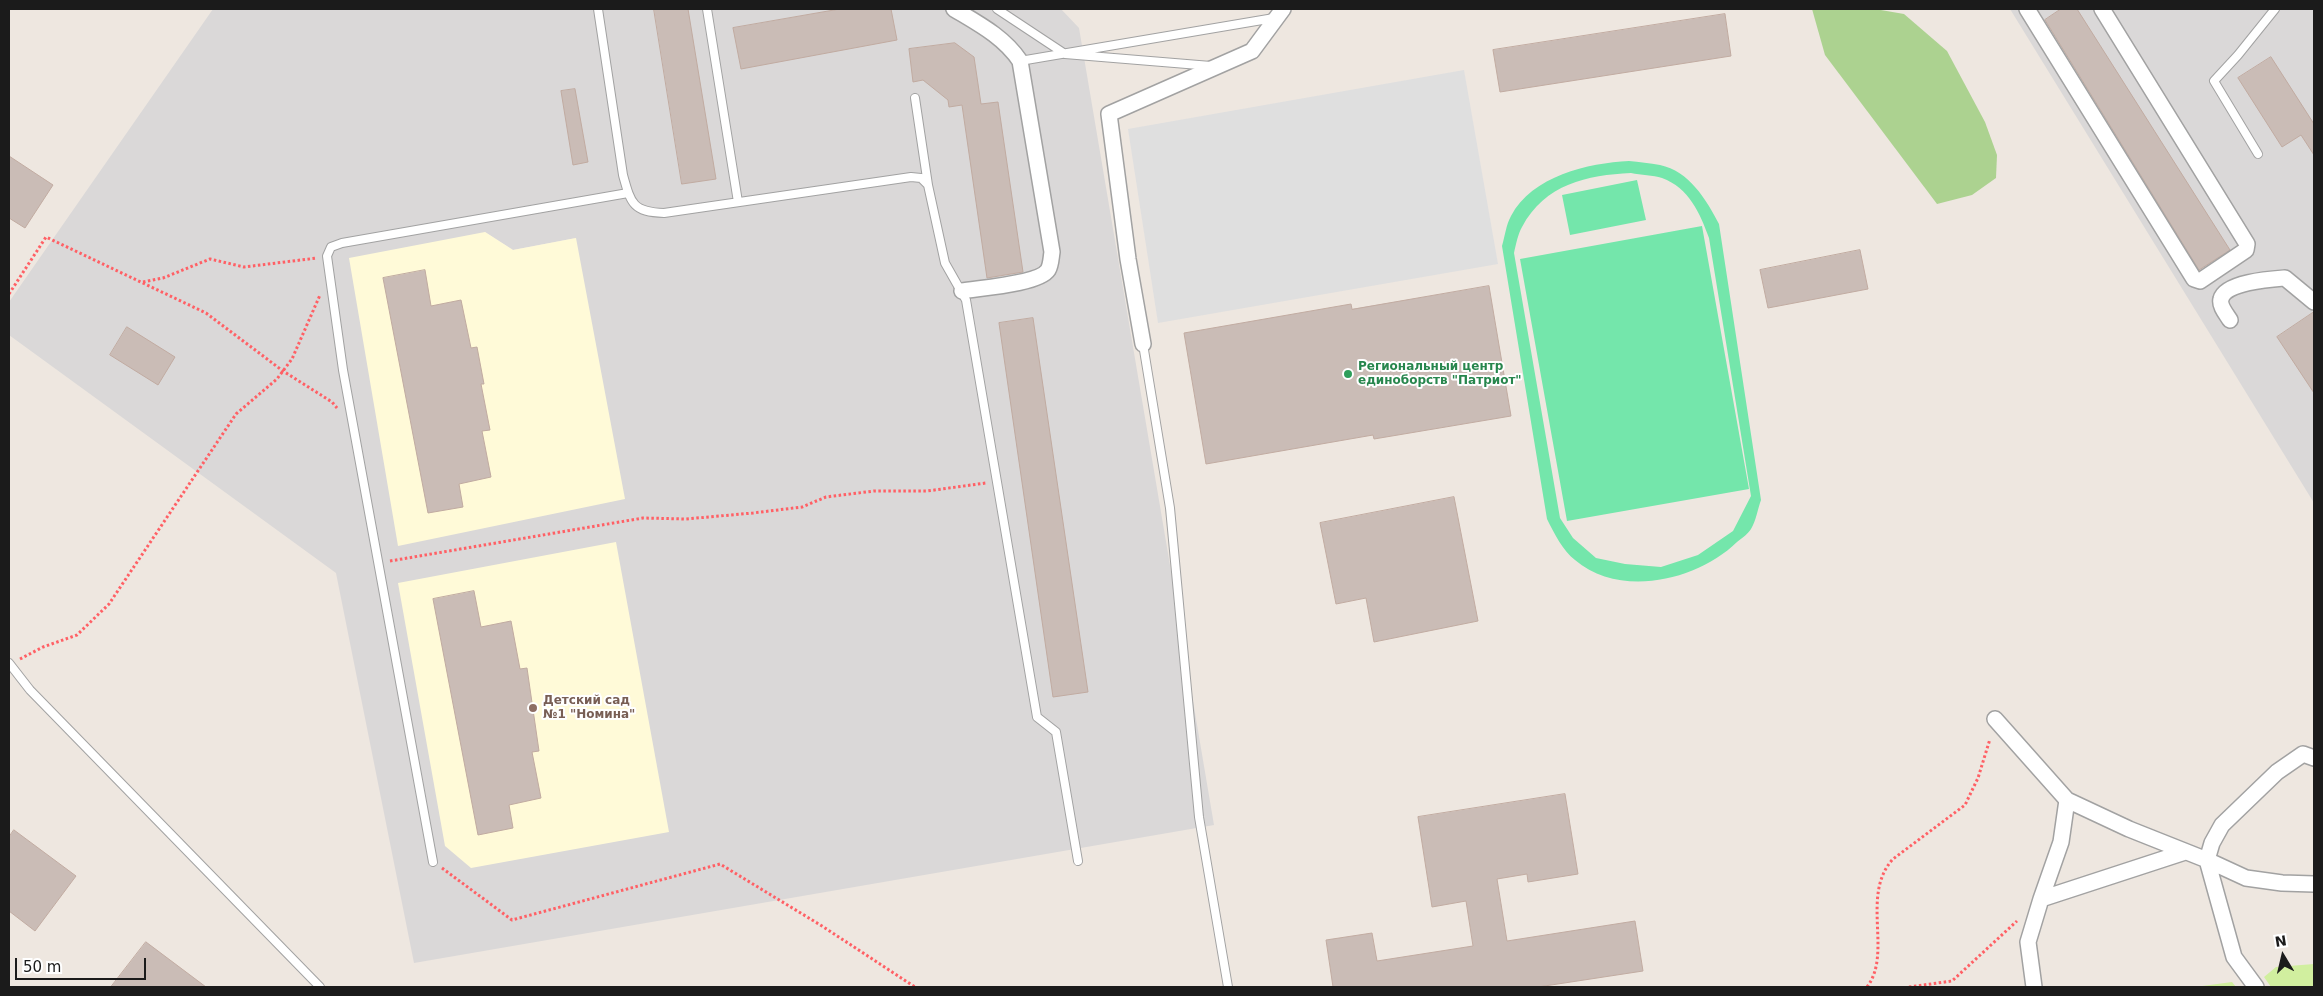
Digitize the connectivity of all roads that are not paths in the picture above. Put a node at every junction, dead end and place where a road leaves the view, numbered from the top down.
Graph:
1 (598, 9) edge
2 (707, 9) edge
3 (954, 9) edge
4 (997, 9) edge
5 (2027, 9) edge
6 (2102, 9) edge
7 (2275, 9) edge
8 (1279, 13) edge
9 (1065, 54) junction
10 (1020, 62) junction
11 (1217, 67) junction
12 (914, 98) dead end
13 (2258, 154) dead end
14 (928, 185) junction
15 (628, 193) junction
16 (738, 202) junction
17 (962, 291) junction
18 (2314, 302) edge
19 (2230, 320) dead end
20 (1143, 344) joint
21 (10, 664) edge
22 (1995, 719) road end
23 (2310, 753) edge
24 (2067, 800) junction
25 (2185, 852) junction
26 (2207, 860) junction
27 (1078, 861) dead end
28 (433, 862) road end
29 (2314, 884) edge
30 (2041, 899) junction
31 (320, 987) edge
32 (1228, 987) edge
33 (2034, 987) edge
34 (2256, 987) edge

1 - 15 lane
2 - 16 lane
3 - 10 street
4 - 9 lane
5 - 6 street
7 - 13 lane
8 - 9 lane
8 - 11 street
9 - 10 lane
9 - 11 lane
10 - 17 street
11 - 20 street
12 - 14 lane
14 - 16 lane
14 - 17 lane
15 - 16 lane
15 - 28 lane
17 - 27 lane
18 - 19 street
20 - 32 lane
21 - 31 lane
22 - 24 street
23 - 26 street
24 - 25 street
24 - 30 street
25 - 26 street
25 - 30 street
26 - 29 street
26 - 34 street
30 - 33 street

